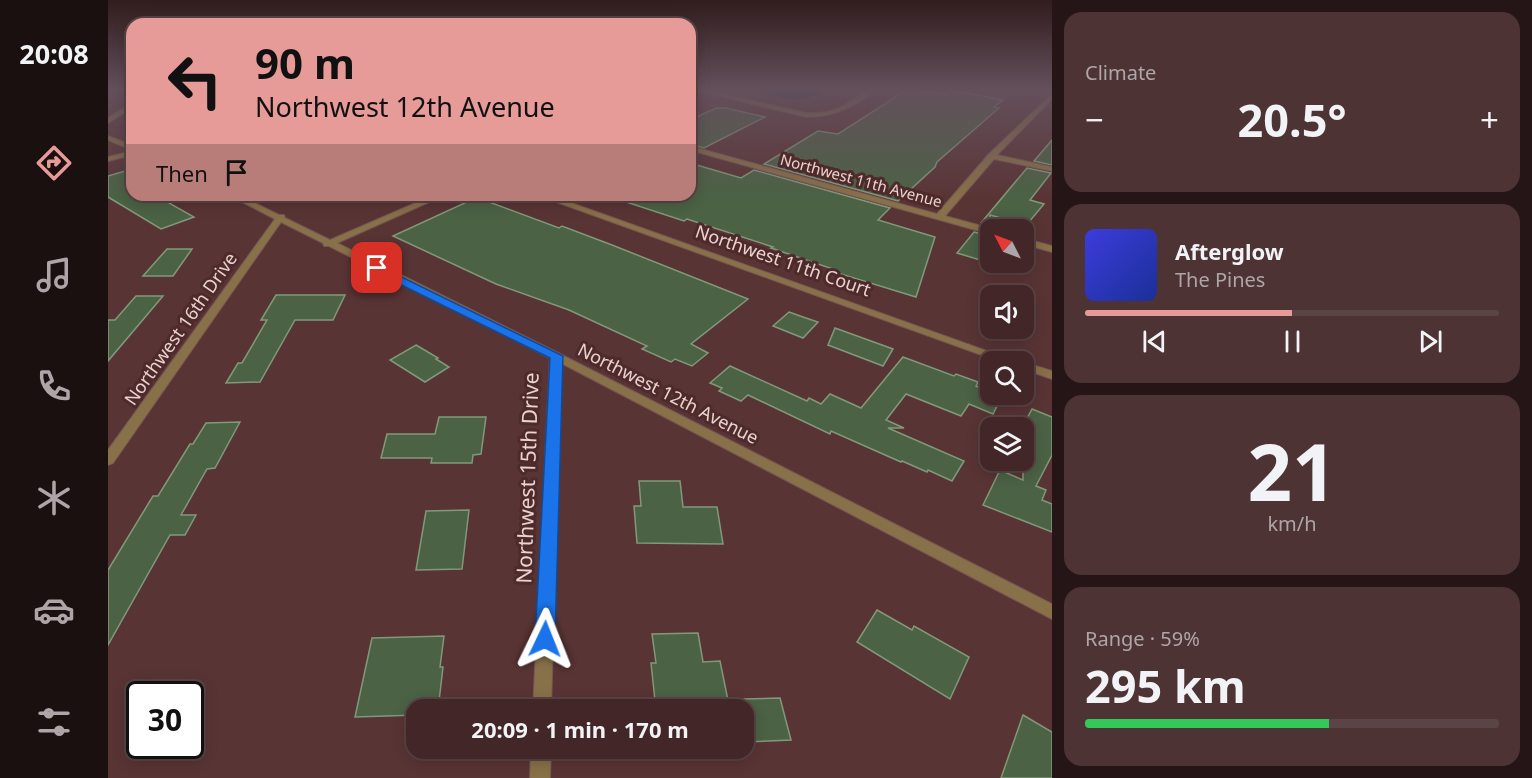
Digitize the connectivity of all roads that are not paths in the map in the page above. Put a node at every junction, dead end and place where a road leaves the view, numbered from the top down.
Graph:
1 (1025, 125) edge
2 (108, 138) edge
3 (126, 148) edge
4 (696, 150) edge
5 (126, 153) edge
6 (992, 156) junction
7 (108, 159) edge
8 (1052, 169) edge
9 (246, 201) edge
10 (427, 201) edge
11 (558, 201) edge
12 (280, 217) junction
13 (939, 217) junction
14 (980, 228) edge
15 (327, 244) junction
16 (1034, 244) edge
17 (1052, 249) edge
18 (982, 351) edge
19 (556, 356) junction
20 (1034, 369) edge
21 (1052, 375) edge
22 (108, 460) edge
23 (1052, 612) edge
24 (542, 699) edge
25 (541, 759) edge
26 (540, 778) edge

1 - 6 street
2 - 3 street
4 - 13 street, Northwest 11th Avenue
5 - 7 street
6 - 8 street
6 - 13 street
9 - 12 street, Northwest 12th Avenue
10 - 15 street
11 - 18 street, Northwest 11th Court
12 - 15 street, Northwest 12th Avenue
12 - 22 street, Northwest 16th Drive
13 - 14 street, Northwest 11th Avenue
15 - 19 street, Northwest 12th Avenue
16 - 17 street
19 - 23 street, Northwest 12th Avenue
19 - 24 street, Northwest 15th Drive
20 - 21 street
25 - 26 street

